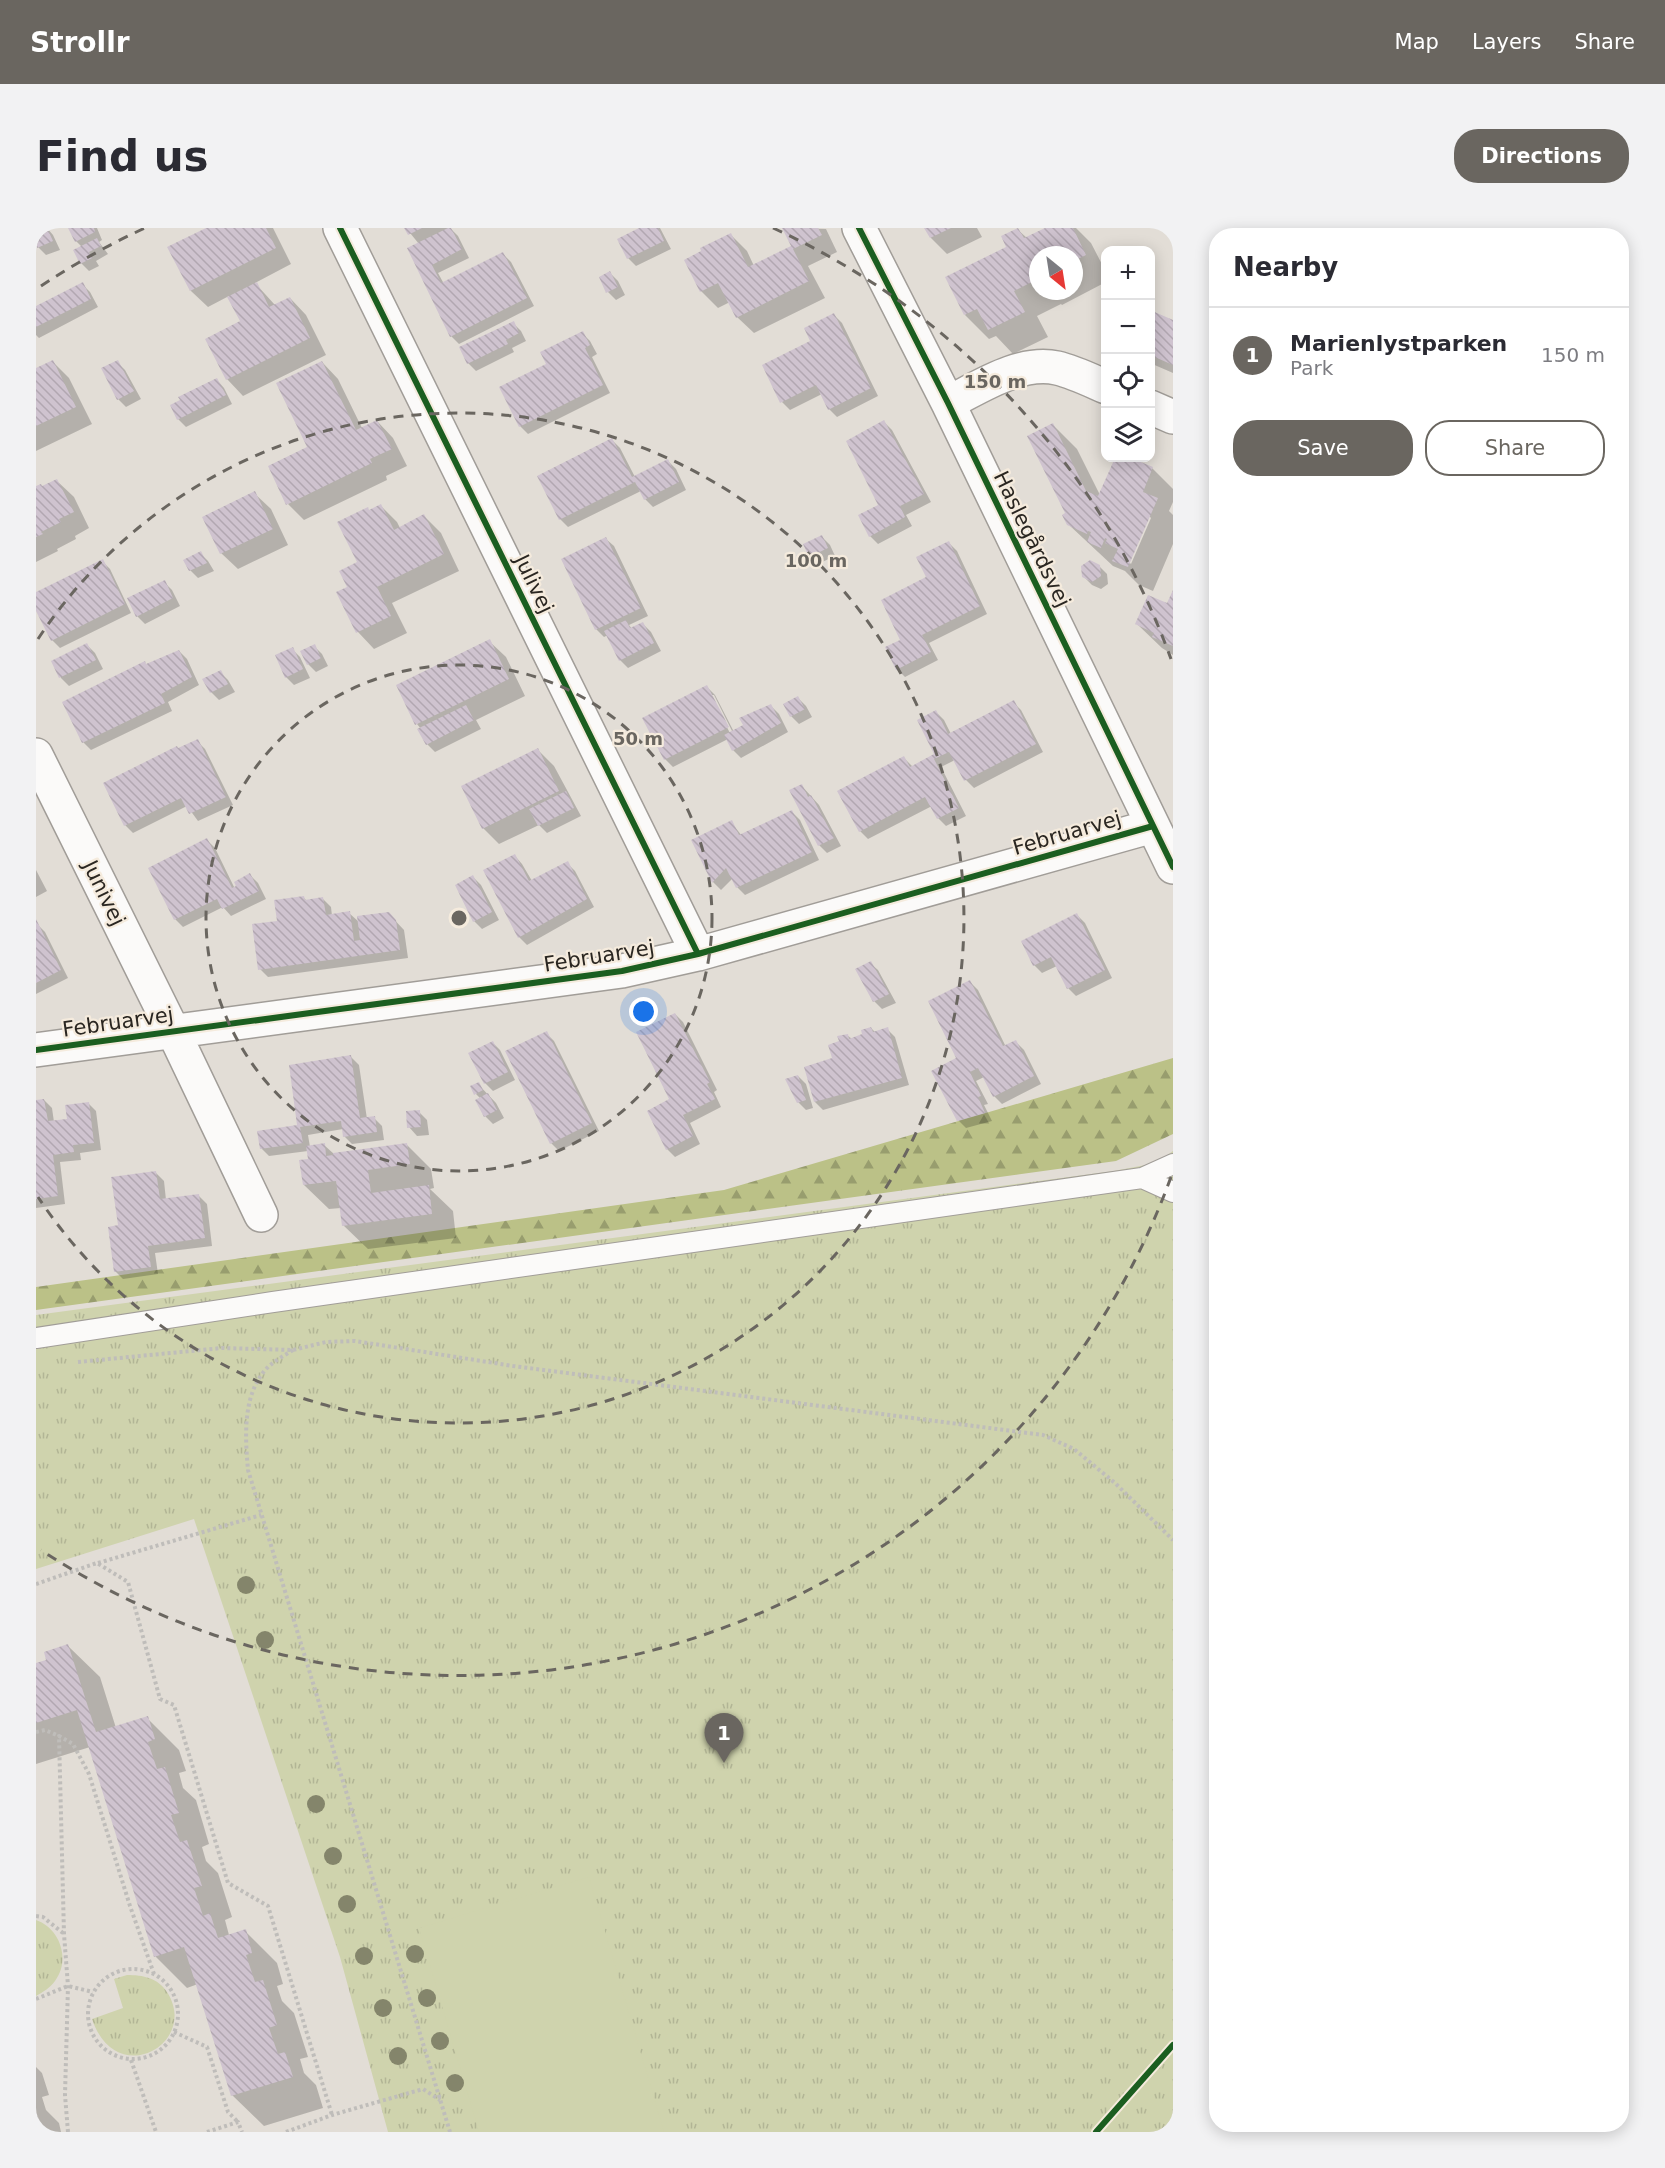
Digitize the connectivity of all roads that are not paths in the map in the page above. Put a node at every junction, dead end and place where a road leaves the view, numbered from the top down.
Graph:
1 (340, 228) edge
2 (859, 228) edge
3 (1101, 385) edge
4 (948, 403) junction
5 (1152, 408) edge
6 (1173, 417) edge
7 (36, 755) edge
8 (1153, 826) junction
9 (1173, 867) edge
10 (698, 954) junction
11 (173, 1031) junction
12 (36, 1050) edge
13 (1173, 1164) edge
14 (1142, 1178) junction
15 (1173, 1192) edge
16 (261, 1215) dead end
17 (36, 1338) edge

1 - 10 street, Julivej
2 - 4 street, Haslegårdsvej
3 - 4 street
4 - 8 street, Haslegårdsvej
5 - 6 street
7 - 11 street, Junivej
8 - 9 street, Haslegårdsvej
8 - 10 street, Februarvej
10 - 11 street, Februarvej
11 - 12 street, Februarvej
11 - 16 street, Februarvej
13 - 14 lane
14 - 15 lane
14 - 17 lane

